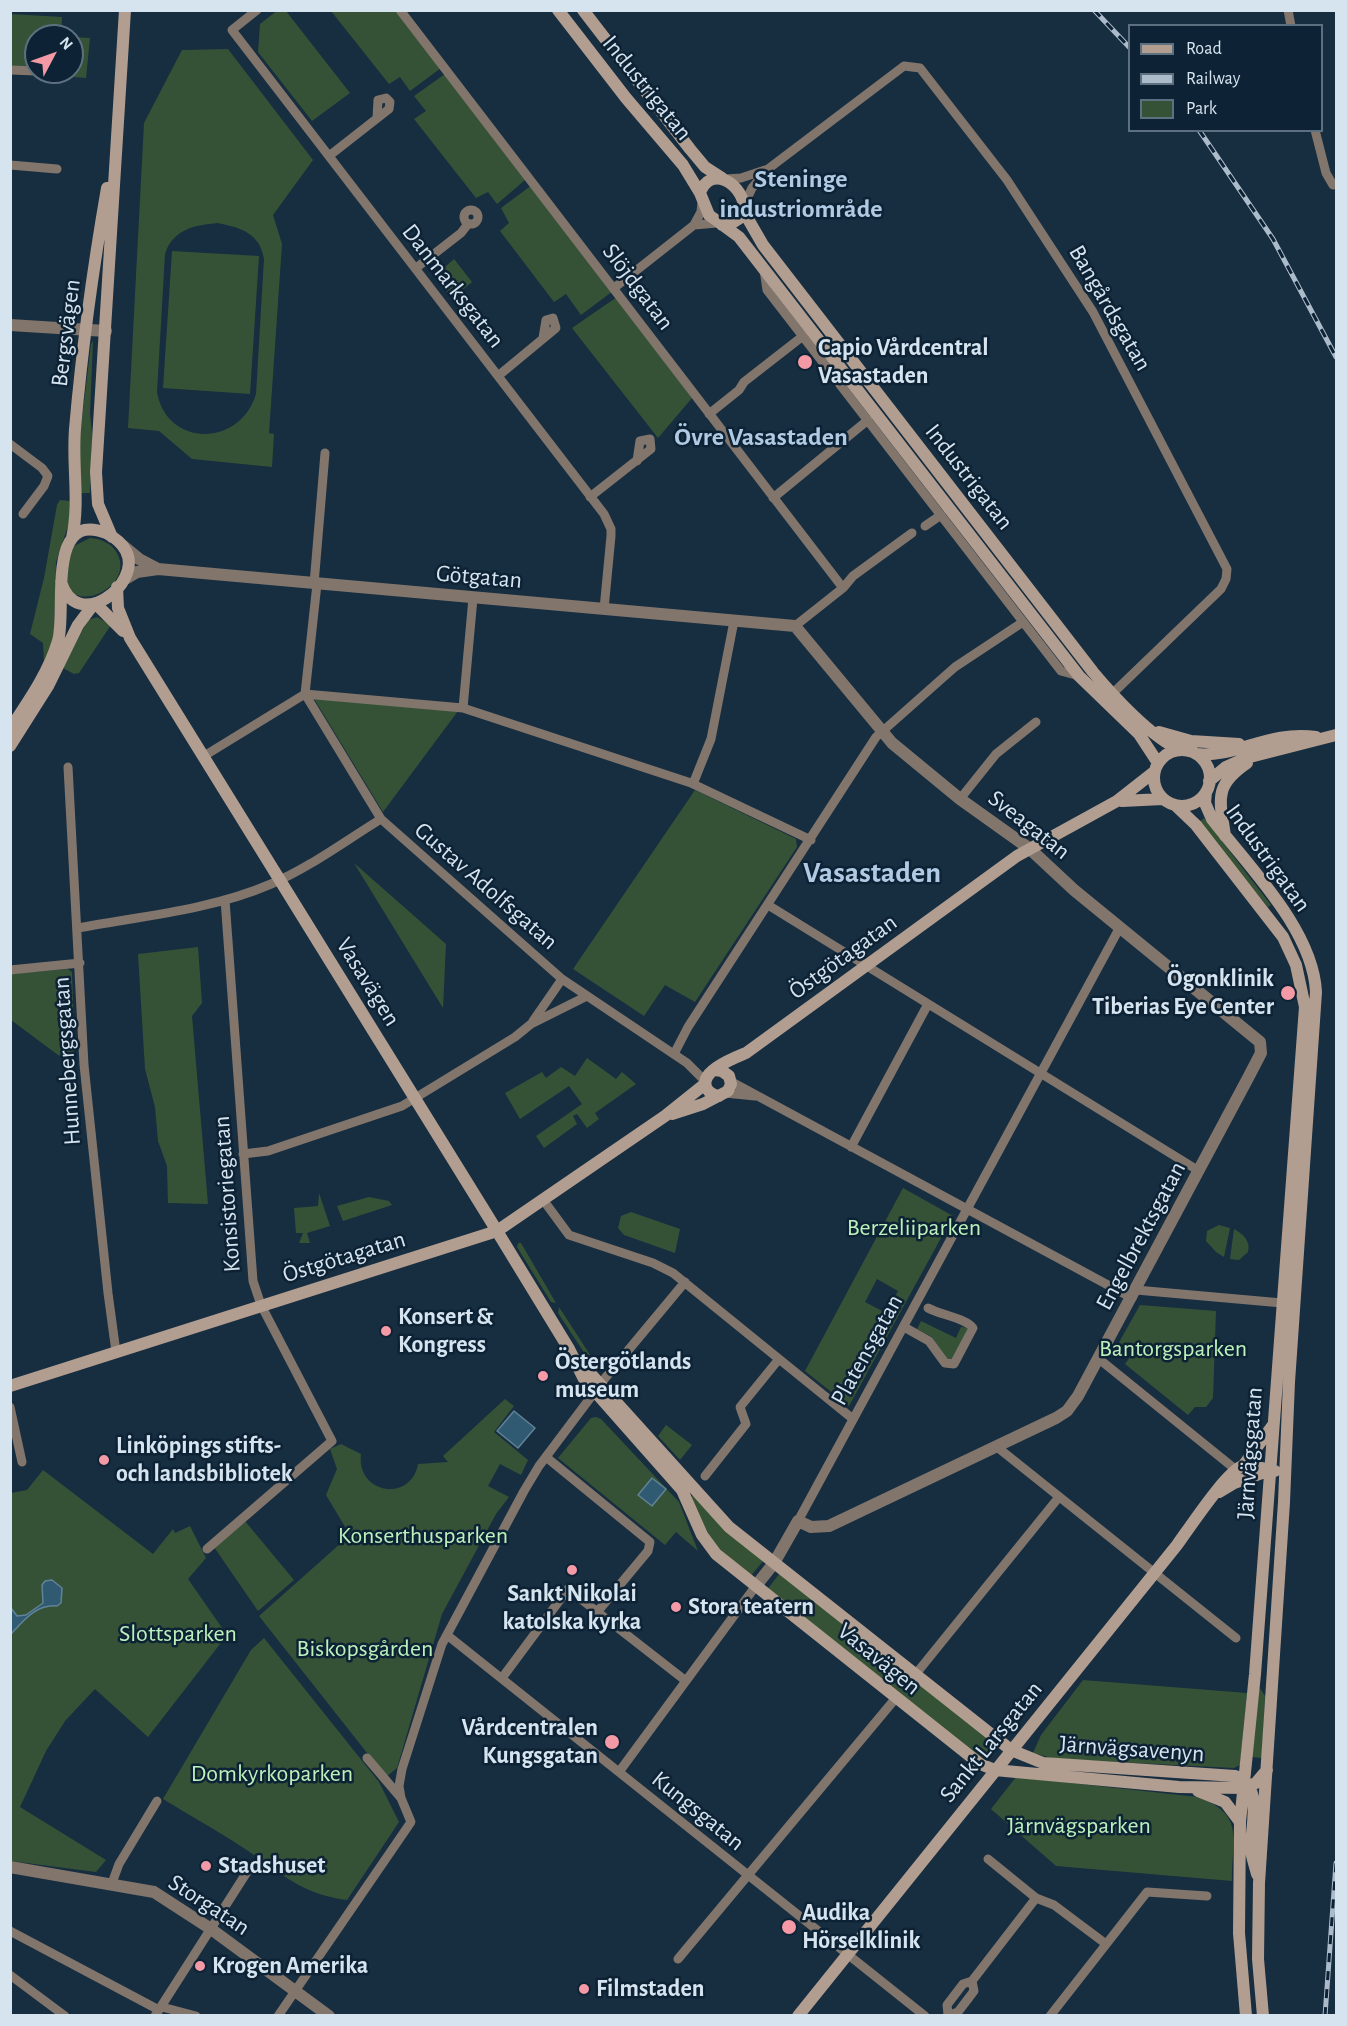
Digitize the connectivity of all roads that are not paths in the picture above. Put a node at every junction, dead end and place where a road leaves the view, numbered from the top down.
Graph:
1 (125, 10) edge
2 (257, 10) edge
3 (400, 10) edge
4 (558, 10) edge
5 (582, 10) edge
6 (376, 118) dead end
7 (1316, 132) edge
8 (117, 134) junction
9 (329, 156) junction
10 (10, 165) edge
11 (57, 169) dead end
12 (768, 169) junction
13 (723, 179) junction
14 (1333, 185) dead end
15 (701, 198) junction
16 (744, 208) junction
17 (468, 224) dead end
18 (719, 224) junction
19 (694, 225) junction
20 (416, 268) junction
21 (764, 270) junction
22 (614, 288) junction
23 (10, 325) edge
24 (87, 329) junction
25 (106, 331) junction
26 (803, 336) junction
27 (543, 338) dead end
28 (498, 376) junction
29 (709, 414) junction
30 (867, 420) junction
31 (10, 444) edge
32 (325, 453) dead end
33 (637, 461) dead end
34 (590, 497) junction
35 (773, 498) junction
36 (23, 514) dead end
37 (941, 515) junction
38 (925, 526) dead end
39 (912, 533) dead end
40 (72, 538) junction
41 (116, 540) junction
42 (158, 569) junction
43 (61, 582) junction
44 (121, 583) junction
45 (315, 584) junction
46 (843, 588) junction
47 (473, 598) junction
48 (94, 605) junction
49 (604, 609) junction
50 (734, 621) junction
51 (1023, 622) junction
52 (795, 626) junction
53 (130, 638) junction
54 (1079, 676) junction
55 (1113, 693) junction
56 (305, 694) junction
57 (463, 708) junction
58 (1035, 723) dead end
59 (1149, 728) junction
60 (10, 729) edge
61 (881, 732) junction
62 (1336, 735) edge
63 (1320, 738) junction
64 (1247, 744) junction
65 (10, 746) edge
66 (1180, 750) junction
67 (1196, 754) junction
68 (1260, 754) junction
69 (204, 756) junction
70 (68, 767) dead end
71 (1156, 768) junction
72 (693, 784) junction
73 (1208, 786) junction
74 (960, 799) junction
75 (1117, 801) junction
76 (1169, 802) junction
77 (381, 819) junction
78 (1225, 837) junction
79 (811, 840) junction
80 (1030, 849) junction
81 (281, 880) junction
82 (225, 900) junction
83 (1259, 904) joint
84 (768, 905) junction
85 (1120, 927) junction
86 (78, 928) junction
87 (80, 963) junction
88 (867, 965) junction
89 (10, 970) edge
90 (562, 979) junction
91 (1316, 982) joint
92 (587, 996) junction
93 (928, 1004) junction
94 (531, 1023) junction
95 (1257, 1038) joint
96 (746, 1053) junction
97 (674, 1054) junction
98 (1042, 1073) junction
99 (709, 1077) junction
100 (730, 1080) junction
101 (722, 1094) junction
102 (755, 1096) junction
103 (416, 1098) junction
104 (665, 1116) junction
105 (851, 1147) junction
106 (243, 1154) junction
107 (1199, 1171) junction
108 (544, 1201) junction
109 (969, 1209) junction
110 (497, 1231) junction
111 (685, 1282) junction
112 (1134, 1294) junction
113 (1282, 1303) junction
114 (261, 1305) junction
115 (928, 1308) dead end
116 (904, 1327) junction
117 (116, 1352) junction
118 (779, 1359) junction
119 (1099, 1359) junction
120 (10, 1386) edge
121 (598, 1389) junction
122 (10, 1407) edge
123 (853, 1419) junction
124 (1273, 1424) junction
125 (997, 1446) junction
126 (546, 1456) junction
127 (22, 1462) dead end
128 (1239, 1468) junction
129 (1270, 1470) junction
130 (1286, 1471) junction
131 (705, 1476) dead end
132 (1215, 1495) junction
133 (1059, 1497) junction
134 (798, 1521) junction
135 (207, 1549) dead end
136 (774, 1563) junction
137 (1154, 1573) junction
138 (755, 1587) junction
139 (598, 1611) junction
140 (447, 1635) junction
141 (1236, 1638) dead end
142 (915, 1675) junction
143 (502, 1678) junction
144 (686, 1681) junction
145 (895, 1699) junction
146 (1011, 1750) junction
147 (367, 1758) dead end
148 (995, 1770) junction
149 (1267, 1770) junction
150 (619, 1772) junction
151 (1245, 1785) junction
152 (1179, 1787) junction
153 (401, 1798) junction
154 (157, 1801) dead end
155 (1240, 1822) junction
156 (988, 1859) dead end
157 (10, 1867) edge
158 (247, 1872) dead end
159 (748, 1875) junction
160 (112, 1883) junction
161 (1259, 1884) junction
162 (1207, 1896) dead end
163 (1036, 1898) junction
164 (211, 1929) junction
165 (10, 1931) edge
166 (1106, 1944) junction
167 (848, 1953) junction
168 (678, 1959) dead end
169 (10, 1975) edge
170 (296, 1991) junction
171 (159, 2011) edge
172 (948, 2015) edge
173 (65, 2016) edge
174 (196, 2016) edge
175 (278, 2016) edge
176 (329, 2016) edge
177 (798, 2016) edge
178 (925, 2016) edge
179 (1050, 2016) edge
180 (1246, 2016) edge
181 (1263, 2016) edge

1 - 8 main road, Bergsvägen
2 - 9 street, Danmarksgatan
3 - 22 street, Slöjdgatan
4 - 15 main road, Industrigatan
5 - 13 main road, Industrigatan
6 - 9 street
7 - 14 street
8 - 24 main road, Bergsvägen
8 - 25 main road, Bergsvägen
9 - 20 street, Danmarksgatan
10 - 11 street
12 - 13 street
12 - 16 street
12 - 55 street, Bangårdsgatan
13 - 15 main road
13 - 16 main road
15 - 18 main road
15 - 19 street
16 - 18 main road
16 - 55 main road, Industrigatan
17 - 20 street
18 - 19 street
18 - 21 main road, Industrigatan
19 - 22 street
20 - 28 street, Danmarksgatan
21 - 26 street
21 - 54 main road, Industrigatan
22 - 29 street, Slöjdgatan
23 - 24 street
24 - 25 street
24 - 40 main road, Bergsvägen
25 - 41 main road, Bergsvägen
26 - 29 street
26 - 30 street
27 - 28 street
28 - 34 street, Danmarksgatan
29 - 35 street, Slöjdgatan
30 - 35 street
30 - 37 street
31 - 36 street
32 - 45 street
33 - 34 street
34 - 49 street, Danmarksgatan
35 - 46 street, Slöjdgatan
37 - 38 street
37 - 51 street
39 - 46 street
40 - 41 main road
40 - 43 main road
41 - 42 street, Götgatan
41 - 44 main road
42 - 44 street, Götgatan
42 - 45 street, Götgatan
43 - 48 main road
43 - 60 main road
44 - 48 main road
44 - 53 main road, Vasavägen
45 - 47 street, Götgatan
45 - 56 street
46 - 52 street
47 - 49 street, Götgatan
47 - 57 street
48 - 53 main road, Vasavägen
48 - 65 main road
49 - 50 street, Götgatan
50 - 52 street, Götgatan
50 - 72 street
51 - 54 street
51 - 61 street
52 - 61 street, Sveagatan
53 - 69 main road, Vasavägen
54 - 71 main road, Industrigatan
55 - 59 main road, Industrigatan
56 - 57 street
56 - 69 street
56 - 77 street, Gustav Adolfsgatan
57 - 72 street
58 - 74 street
59 - 64 main road
59 - 66 main road, Industrigatan
61 - 74 street, Sveagatan
61 - 79 street
62 - 63 main road
63 - 64 main road
63 - 68 main road
64 - 67 main road
66 - 67 main road
66 - 71 main road
67 - 73 main road
68 - 73 main road
68 - 78 main road
69 - 81 main road, Vasavägen
70 - 86 street, Hunnebergsgatan
71 - 75 main road, Östgötagatan
71 - 76 main road
72 - 79 street
73 - 76 main road
73 - 78 main road, Industrigatan
74 - 80 street, Sveagatan
75 - 76 main road, Östgötagatan
75 - 80 main road, Östgötagatan
76 - 83 main road, Industrigatan
77 - 81 street
77 - 90 street, Gustav Adolfsgatan
78 - 91 main road, Industrigatan
79 - 84 street
80 - 85 street, Sveagatan
80 - 88 main road, Östgötagatan
81 - 82 street
81 - 103 main road, Vasavägen
82 - 86 street
82 - 106 street, Konsistoriegatan
83 - 113 main road, Järnvägsgatan
84 - 88 street
84 - 97 street
85 - 95 street, Sveagatan
85 - 98 street, Platensgatan
86 - 87 street, Hunnebergsgatan
87 - 89 street
87 - 117 street, Hunnebergsgatan
88 - 93 street
88 - 96 main road, Östgötagatan
90 - 92 street, Gustav Adolfsgatan
90 - 94 street
91 - 130 main road, Järnvägsgatan
92 - 94 street
92 - 97 street, Gustav Adolfsgatan
93 - 98 street
93 - 105 street
94 - 103 street
95 - 107 street, Engelbrektsgatan
96 - 99 main road, Östgötagatan
96 - 100 main road, Östgötagatan
97 - 99 street, Gustav Adolfsgatan
98 - 107 street
98 - 109 street, Platensgatan
99 - 100 main road
99 - 101 main road
99 - 104 main road, Östgötagatan
100 - 101 main road, Östgötagatan
100 - 102 street
101 - 102 street
101 - 104 main road, Östgötagatan
102 - 105 street
103 - 106 street
103 - 110 main road, Vasavägen
104 - 108 main road, Östgötagatan
105 - 109 street
106 - 114 street, Konsistoriegatan
107 - 112 street, Engelbrektsgatan
108 - 110 main road, Östgötagatan
108 - 111 street
109 - 112 street
109 - 116 street, Platensgatan
110 - 114 main road, Östgötagatan
110 - 121 main road, Vasavägen
111 - 118 street
111 - 121 street
112 - 113 street
112 - 119 street, Engelbrektsgatan
113 - 124 main road, Järnvägsgatan
114 - 117 main road, Östgötagatan
114 - 135 street, Konsistoriegatan
115 - 116 street
116 - 123 street, Platensgatan
117 - 120 main road, Östgötagatan
118 - 123 street
118 - 131 street
119 - 125 street, Engelbrektsgatan
119 - 128 street
121 - 126 street
121 - 136 main road, Vasavägen
121 - 138 main road, Vasavägen
122 - 127 street
123 - 134 street, Platensgatan
124 - 128 main road, Sankt Larsgatan
124 - 129 main road, Järnvägsgatan
125 - 133 street
125 - 134 street, Engelbrektsgatan
126 - 139 street
126 - 140 street
128 - 129 main road, Sankt Larsgatan
128 - 132 main road, Sankt Larsgatan
129 - 130 main road, Sankt Larsgatan
129 - 132 main road, Sankt Larsgatan
129 - 151 main road, Järnvägsgatan
130 - 149 main road, Järnvägsgatan
132 - 137 main road, Sankt Larsgatan
133 - 137 street
133 - 142 street
134 - 136 street, Platensgatan
136 - 138 street, Platensgatan
136 - 142 main road, Vasavägen
137 - 141 street
137 - 146 main road, Sankt Larsgatan
138 - 144 street, Platensgatan
138 - 145 main road, Vasavägen
139 - 143 street
139 - 144 street
140 - 143 street, Kungsgatan
140 - 153 street
142 - 146 main road, Vasavägen
143 - 150 street, Kungsgatan
144 - 150 street, Platensgatan
145 - 148 main road, Vasavägen
145 - 159 street
146 - 148 main road, Sankt Larsgatan
146 - 151 main road, Järnvägsavenyn
147 - 153 street
148 - 152 main road, Järnvägsavenyn
148 - 167 main road, Sankt Larsgatan
149 - 151 main road
149 - 161 main road, Järnvägsgatan
150 - 159 street, Kungsgatan
151 - 152 main road, Järnvägsavenyn
151 - 155 main road, Järnvägsgatan
151 - 161 main road, Järnvägsgatan
152 - 155 main road, Järnvägsavenyn
153 - 170 street
154 - 160 street
155 - 180 main road, Järnvägsgatan
156 - 163 street
157 - 160 street, Storgatan
158 - 164 street
159 - 167 street, Kungsgatan
159 - 168 street
160 - 164 street, Storgatan
161 - 181 main road, Järnvägsgatan
162 - 166 street
163 - 166 street
163 - 172 street
164 - 170 street, Storgatan
164 - 171 street
165 - 171 street
166 - 179 street
167 - 177 main road, Sankt Larsgatan
167 - 178 street, Kungsgatan
169 - 173 street
170 - 175 street
170 - 176 street, Storgatan
171 - 174 street

